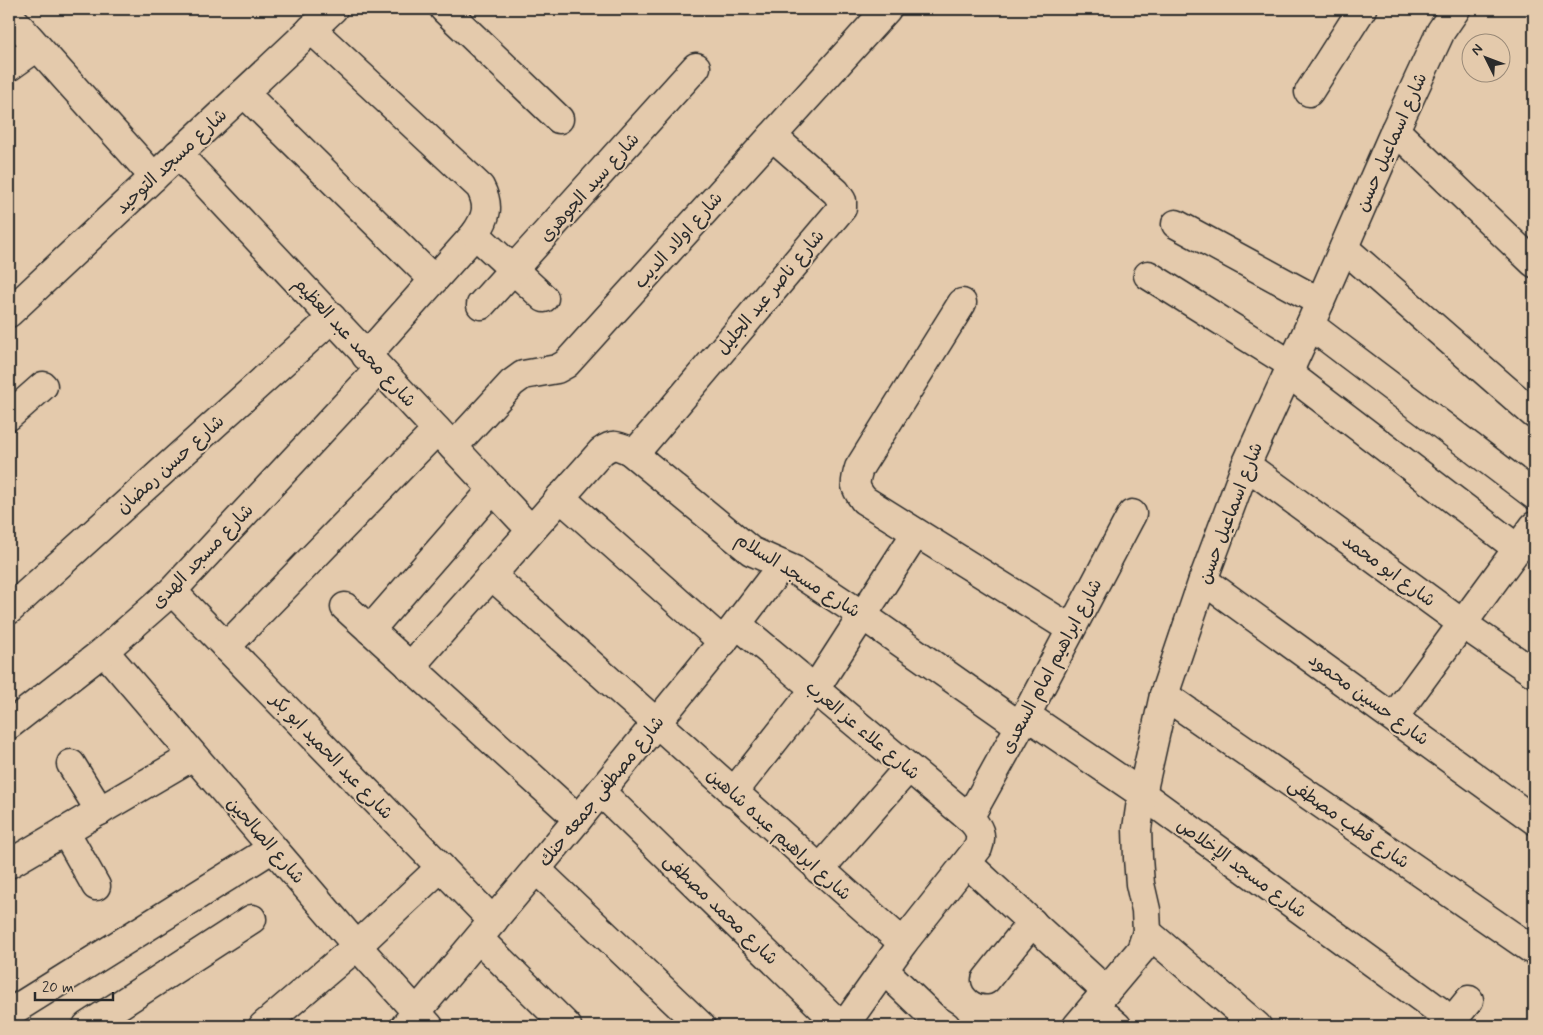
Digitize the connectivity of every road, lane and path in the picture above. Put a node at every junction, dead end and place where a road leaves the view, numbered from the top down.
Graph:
1 (333, 9) edge
2 (444, 9) edge
3 (887, 9) edge
4 (1362, 9) edge
5 (1456, 9) edge
6 (9, 15) edge
7 (311, 29) junction
8 (38, 47) junction
9 (9, 67) edge
10 (696, 68) dead end
11 (1310, 92) dead end
12 (244, 93) junction
13 (559, 119) dead end
14 (1395, 130) junction
15 (772, 136) junction
16 (178, 154) junction
17 (154, 177) junction
18 (1176, 224) dead end
19 (480, 225) junction
20 (1344, 248) junction
21 (1534, 263) edge
22 (514, 270) junction
23 (1148, 275) dead end
24 (434, 280) junction
25 (544, 298) dead end
26 (962, 303) dead end
27 (481, 306) dead end
28 (9, 313) edge
29 (1315, 313) junction
30 (332, 318) junction
31 (373, 362) junction
32 (1290, 369) junction
33 (43, 386) dead end
34 (1534, 414) edge
35 (9, 416) edge
36 (445, 438) junction
37 (630, 451) junction
38 (1246, 465) junction
39 (493, 489) junction
40 (1534, 495) edge
41 (560, 497) junction
42 (1132, 514) dead end
43 (531, 530) junction
44 (916, 533) junction
45 (1528, 540) edge
46 (782, 564) junction
47 (491, 575) junction
48 (1203, 580) junction
49 (172, 590) junction
50 (344, 607) dead end
51 (9, 610) edge
52 (862, 614) junction
53 (1463, 624) junction
54 (1071, 629) junction
55 (370, 630) junction
56 (730, 633) junction
57 (226, 647) junction
58 (104, 651) junction
59 (410, 667) junction
60 (1534, 673) edge
61 (815, 689) junction
62 (1164, 694) junction
63 (1394, 717) junction
64 (1023, 720) junction
65 (656, 724) junction
66 (9, 725) edge
67 (193, 756) junction
68 (71, 764) dead end
69 (908, 768) junction
70 (601, 792) junction
71 (733, 793) junction
72 (1142, 794) junction
73 (100, 810) junction
74 (578, 819) junction
75 (1534, 820) edge
76 (975, 829) junction
77 (65, 831) junction
78 (273, 848) junction
79 (967, 863) junction
80 (9, 864) edge
81 (441, 867) junction
82 (537, 870) junction
83 (819, 870) junction
84 (96, 886) dead end
85 (252, 919) dead end
86 (1032, 922) junction
87 (486, 930) junction
88 (1147, 932) junction
89 (903, 944) junction
90 (357, 946) junction
91 (1534, 951) edge
92 (884, 970) junction
93 (986, 980) dead end
94 (1469, 1000) dead end
95 (1092, 1008) edge
96 (9, 1012) edge
97 (417, 1022) edge
98 (1451, 1025) edge
99 (87, 1026) edge
100 (263, 1026) edge
101 (567, 1026) edge
102 (701, 1026) edge
103 (843, 1026) edge
104 (946, 1026) edge
105 (1117, 1026) edge
106 (1257, 1026) edge

1 - 7 street, شارع مسجد التوحيد
2 - 13 street
3 - 15 street, شارع اولاد الديب
4 - 11 street
5 - 14 street, شارع اسماعيل حسن
6 - 8 street
7 - 12 street, شارع مسجد التوحيد
7 - 19 street
8 - 9 street
8 - 17 street
10 - 22 street, شارع سيد الجوهرى
12 - 16 street, شارع مسجد التوحيد
12 - 24 street
14 - 20 street, شارع اسماعيل حسن
14 - 21 street
15 - 36 street, شارع اولاد الديب
15 - 37 street, شارع ناصر عبد الجليل
16 - 17 street, شارع مسجد التوحيد
16 - 30 street, شارع محمد عبد العظيم
17 - 28 street, شارع مسجد التوحيد
18 - 29 street
19 - 22 street
19 - 24 street, شارع مسجد الهدى
20 - 29 street, شارع اسماعيل حسن
20 - 34 street
22 - 25 street
22 - 27 street, شارع سيد الجوهرى
23 - 32 street
24 - 31 street, شارع مسجد الهدى
26 - 44 street
29 - 32 street, شارع اسماعيل حسن
29 - 40 street
30 - 31 street, شارع محمد عبد العظيم
30 - 51 street, شارع حسن رمضان
31 - 36 street, شارع محمد عبد العظيم
31 - 49 street, شارع مسجد الهدى
32 - 38 street, شارع اسماعيل حسن
32 - 45 street
33 - 35 street
36 - 39 street, شارع محمد عبد العظيم
36 - 57 street, شارع اولاد الديب
37 - 41 street
37 - 46 street, شارع مسجد السلام
38 - 48 street, شارع اسماعيل حسن
38 - 53 street, شارع ابو محمد
39 - 43 street, شارع محمد عبد العظيم
39 - 55 street
41 - 43 street
41 - 56 street, شارع علاء عز العرب
42 - 54 street, شارع ابراهيم امام السعدى
43 - 47 street
44 - 52 street
44 - 54 street
45 - 53 street
46 - 52 street, شارع مسجد السلام
46 - 56 street, شارع مصطفى جمعه حنك
47 - 59 street
47 - 65 street, شارع ابراهيم عبده شاهين
48 - 62 street, شارع اسماعيل حسن
48 - 63 street, شارع حسين محمود
49 - 57 street, شارع عبد الحميد ابو بكر
49 - 58 street, شارع مسجد الهدى
50 - 55 street
52 - 61 street
52 - 64 street, شارع مسجد السلام
53 - 60 street, شارع ابو محمد
53 - 63 street
54 - 64 street, شارع ابراهيم امام السعدى
55 - 59 street
56 - 61 street, شارع علاء عز العرب
56 - 65 street, شارع مصطفى جمعه حنك
57 - 81 street, شارع عبد الحميد ابو بكر
58 - 66 street, شارع مسجد الهدى
58 - 67 street, شارع الصالحين
59 - 74 street
61 - 69 street, شارع علاء عز العرب
61 - 71 street
62 - 72 street, شارع اسماعيل حسن
62 - 91 street, شارع قطب مصطفى
63 - 75 street, شارع حسين محمود
64 - 72 street, شارع مسجد الإخلاص
64 - 76 street, شارع ابراهيم امام السعدى
65 - 70 street, شارع مصطفى جمعه حنك
65 - 71 street, شارع ابراهيم عبده شاهين
67 - 73 street
67 - 78 street, شارع الصالحين
68 - 73 street
69 - 76 street, شارع علاء عز العرب
69 - 83 street
70 - 74 street, شارع مصطفى جمعه حنك
70 - 103 street, شارع محمد مصطفى
71 - 83 street, شارع ابراهيم عبده شاهين
72 - 88 street, شارع اسماعيل حسن
72 - 98 street, شارع مسجد الإخلاص
73 - 77 street
74 - 82 street, شارع مصطفى جمعه حنك
76 - 79 street, شارع ابراهيم امام السعدى
77 - 80 street
77 - 84 street
78 - 90 street, شارع الصالحين
78 - 96 street
79 - 86 street
79 - 89 street, شارع ابراهيم امام السعدى
81 - 87 street, شارع عبد الحميد ابو بكر
81 - 90 street
82 - 87 street, شارع مصطفى جمعه حنك
82 - 102 street
83 - 89 street, شارع ابراهيم عبده شاهين
85 - 99 street
86 - 93 street
86 - 95 street
87 - 97 street, شارع مصطفى جمعه حنك
87 - 101 street, شارع عبد الحميد ابو بكر
88 - 95 street, شارع اسماعيل حسن
88 - 106 street
89 - 92 street, شارع ابراهيم امام السعدى
90 - 97 street, شارع الصالحين
90 - 100 street
92 - 103 street, شارع ابراهيم امام السعدى
92 - 104 street
94 - 98 street
95 - 105 street

